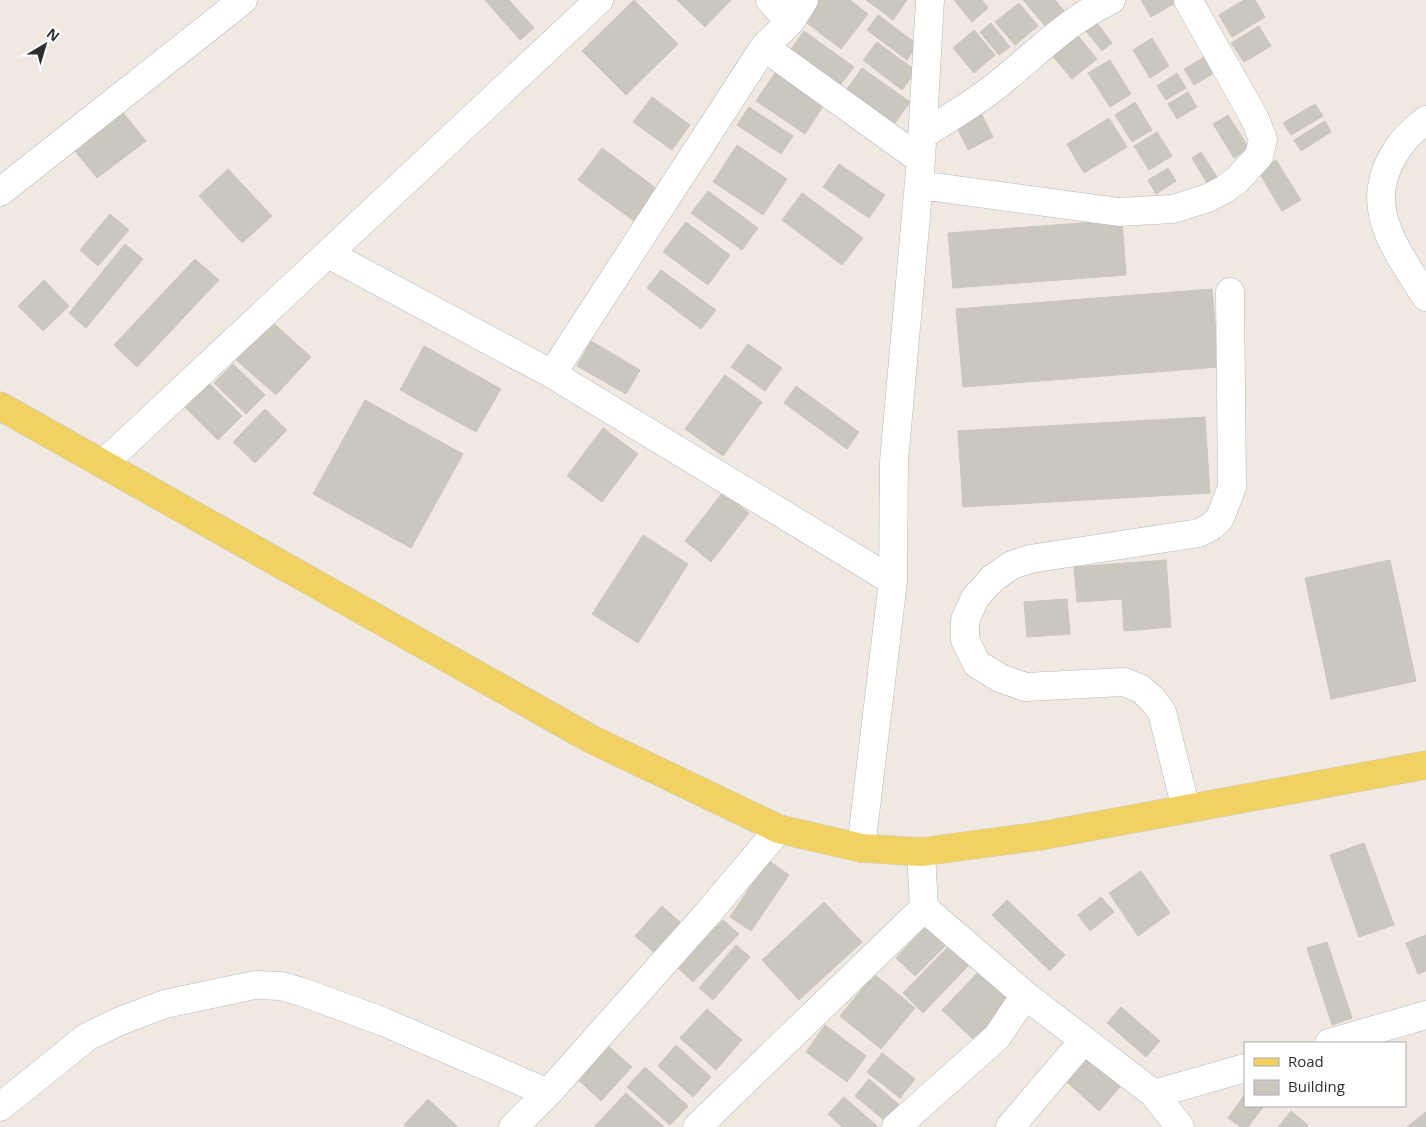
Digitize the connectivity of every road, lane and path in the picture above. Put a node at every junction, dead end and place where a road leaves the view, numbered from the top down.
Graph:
1 (243, 0) edge
2 (599, 0) edge
3 (770, 0) edge
4 (930, 0) edge
5 (1111, 0) edge
6 (1188, 0) edge
7 (797, 11) edge
8 (764, 47) junction
9 (1426, 120) edge
10 (921, 160) junction
11 (0, 192) edge
12 (328, 254) junction
13 (1230, 292) dead end
14 (1426, 297) edge
15 (552, 374) junction
16 (0, 406) edge
17 (103, 464) junction
18 (893, 580) junction
19 (1426, 765) edge
20 (1186, 809) junction
21 (779, 829) junction
22 (861, 848) junction
23 (921, 852) junction
24 (924, 908) junction
25 (1025, 995) junction
26 (1426, 1015) edge
27 (1084, 1040) junction
28 (1332, 1042) edge
29 (1244, 1068) edge
30 (548, 1093) junction
31 (1154, 1094) junction
32 (0, 1107) edge
33 (512, 1127) edge
34 (697, 1127) edge
35 (896, 1127) edge
36 (1010, 1127) edge
37 (1180, 1127) edge

1 - 11 street
2 - 12 street
3 - 7 street
4 - 10 street
5 - 10 street
6 - 10 street
7 - 8 street
8 - 10 street
8 - 15 street
9 - 14 street
10 - 18 street
12 - 15 street
12 - 17 street
13 - 20 street
15 - 18 street
16 - 17 main road
17 - 21 main road
18 - 22 street
19 - 20 main road
20 - 23 main road
21 - 22 main road
21 - 30 street
22 - 23 main road
23 - 24 street
24 - 25 street
24 - 34 street
25 - 27 street
25 - 35 street
26 - 28 street
27 - 31 street
27 - 36 street
29 - 31 street
30 - 32 street
30 - 33 street
31 - 37 street

